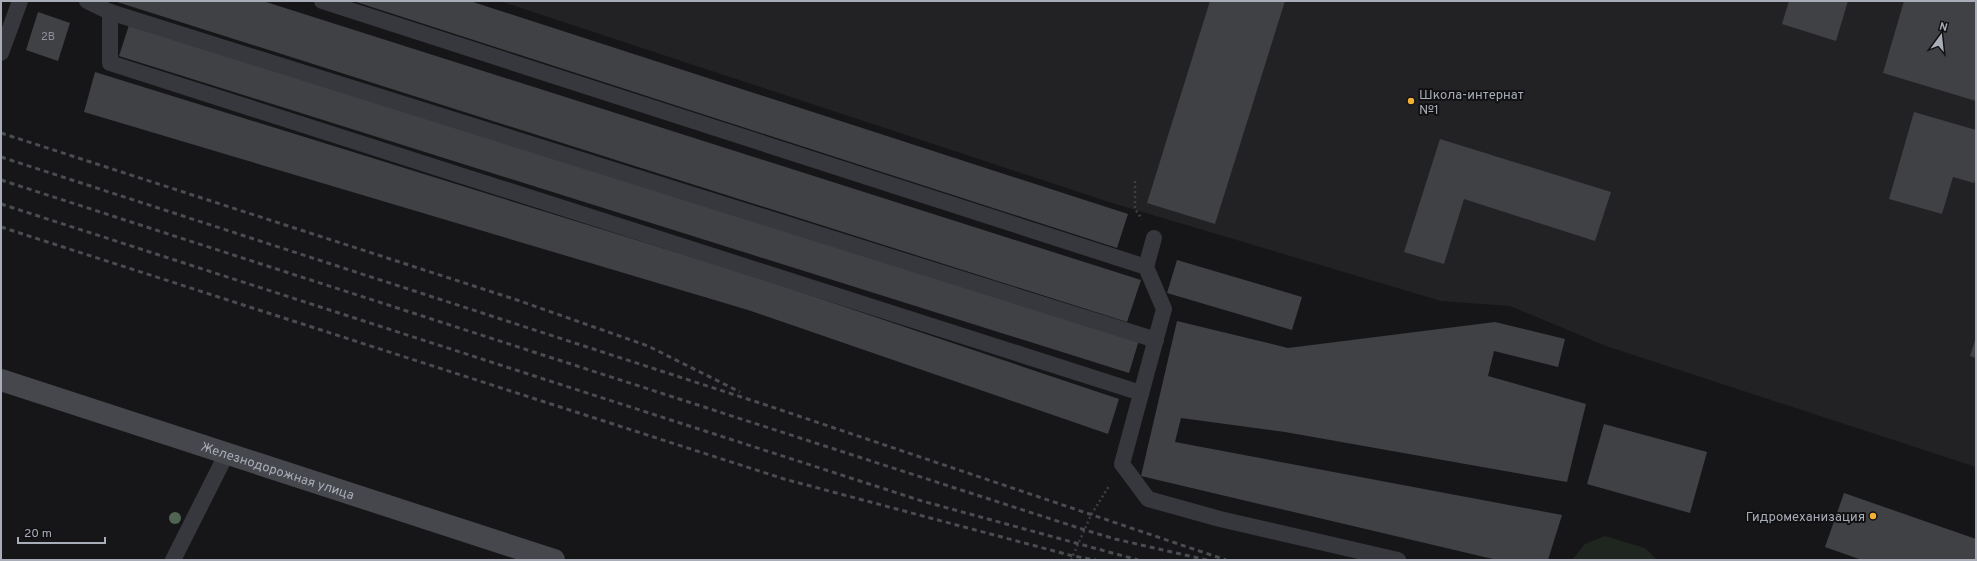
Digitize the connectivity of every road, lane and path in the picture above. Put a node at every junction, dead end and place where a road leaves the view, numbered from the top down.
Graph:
1 (20, 1) edge
2 (87, 1) edge
3 (322, 1) edge
4 (110, 12) junction
5 (1, 53) edge
6 (1135, 181) dead end
7 (1154, 238) joint
8 (1146, 267) junction
9 (1156, 340) junction
10 (1, 380) edge
11 (1141, 394) junction
12 (227, 454) junction
13 (1122, 464) junction
14 (173, 560) edge
15 (554, 560) edge
16 (1071, 560) edge
17 (1398, 560) edge

1 - 5 lane
2 - 4 lane
3 - 8 lane
4 - 9 lane
4 - 11 lane
6 - 7 path
7 - 8 lane
8 - 9 lane
9 - 11 lane
10 - 12 main road, Железнодорожная улица
11 - 13 lane
12 - 14 lane
12 - 15 main road, Железнодорожная улица
13 - 16 path
13 - 17 lane

